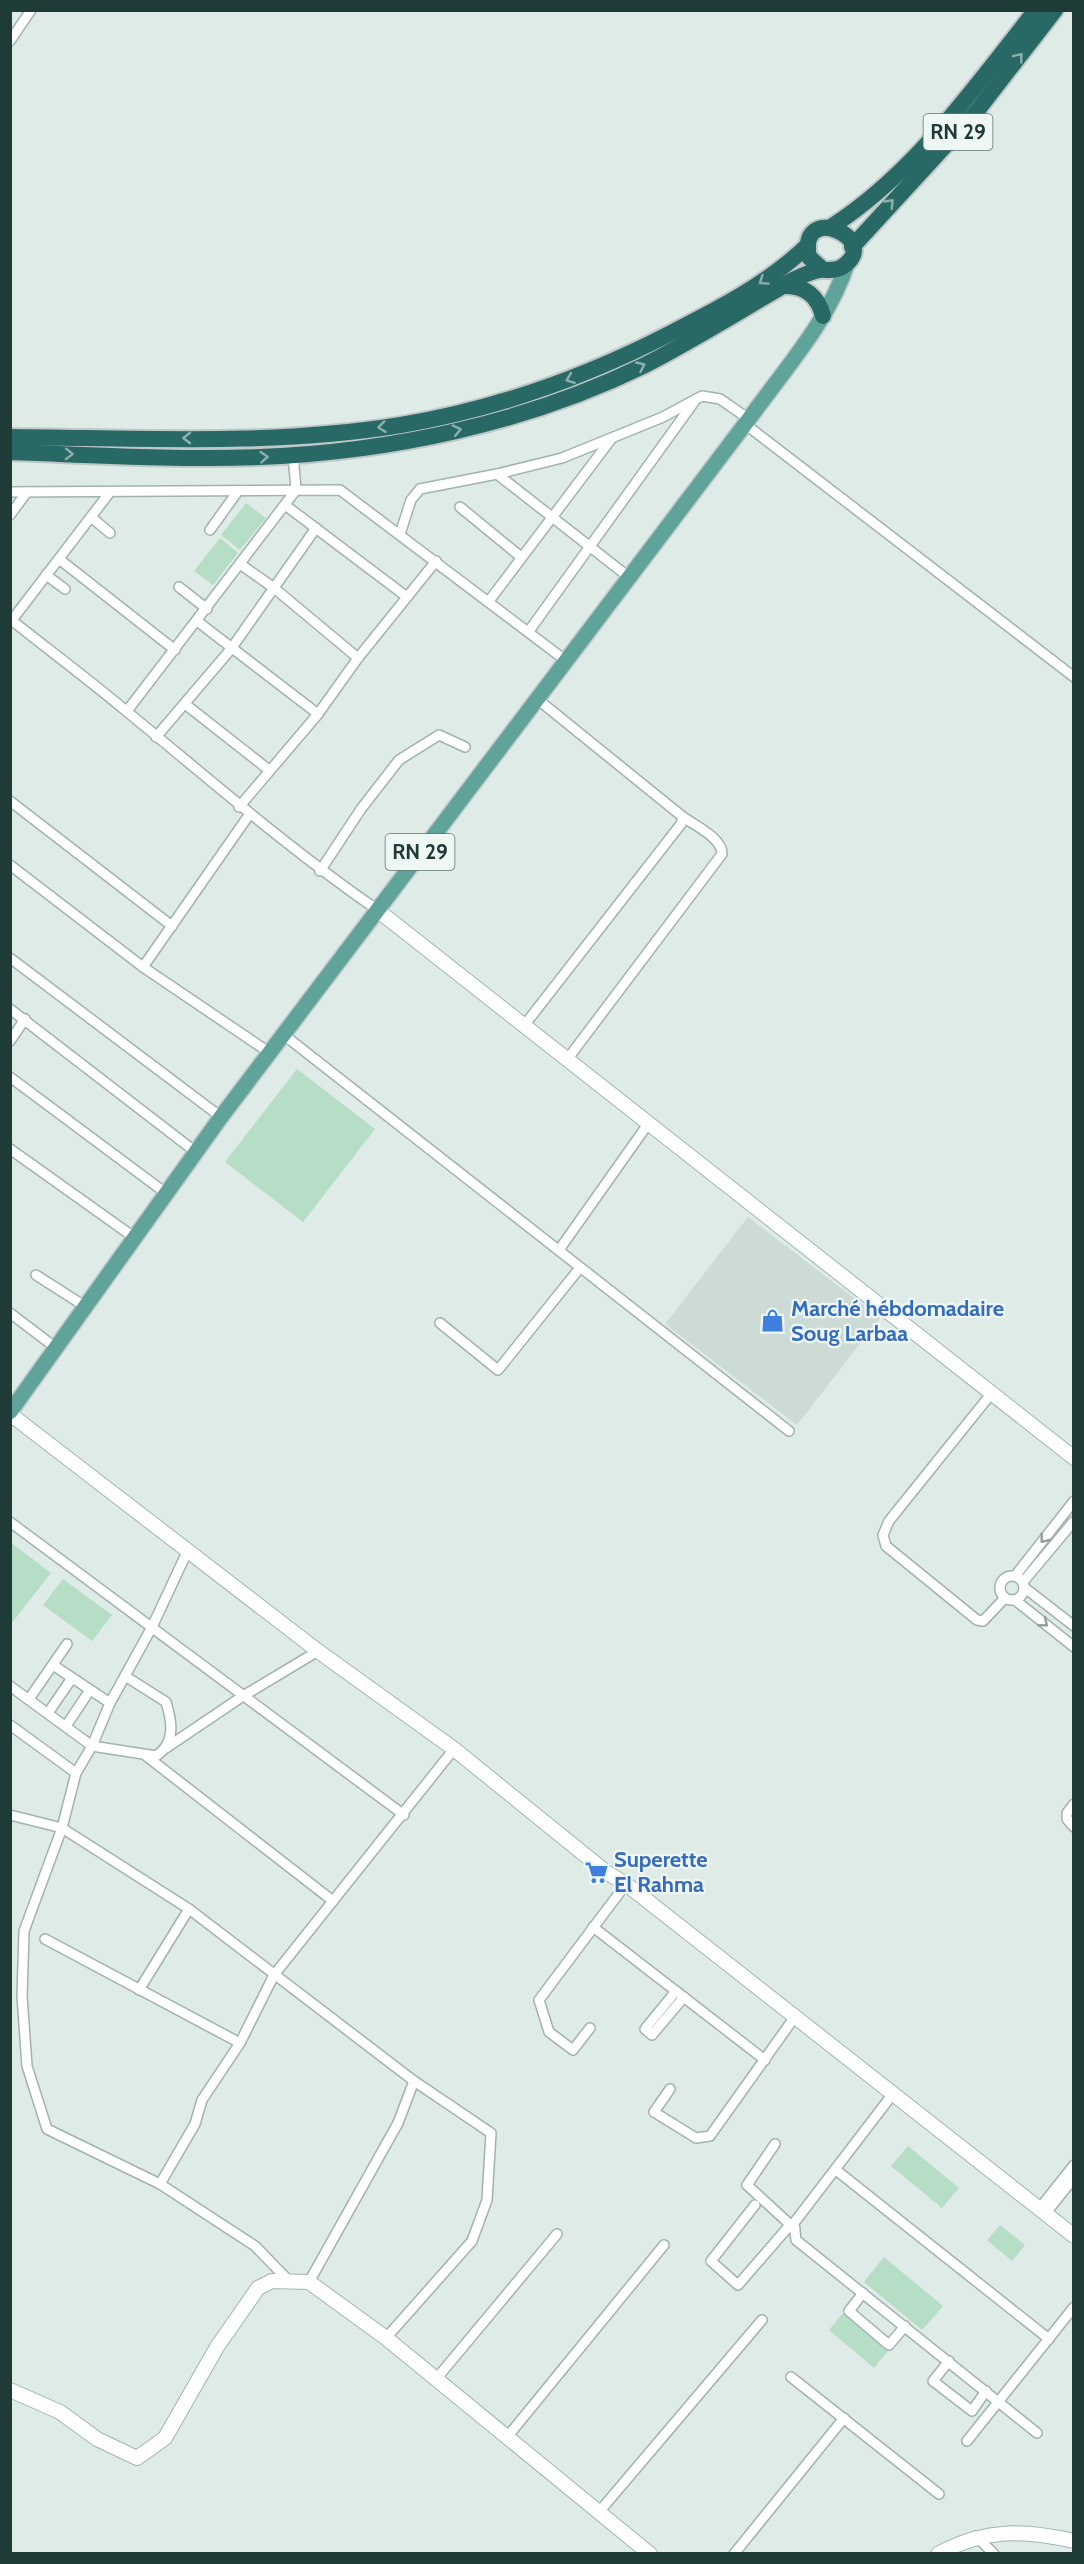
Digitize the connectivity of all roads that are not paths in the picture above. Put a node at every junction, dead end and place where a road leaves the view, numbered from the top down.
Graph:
1 (31, 10) edge
2 (1036, 10) edge
3 (1055, 10) edge
4 (10, 41) edge
5 (831, 227) junction
6 (808, 245) junction
7 (850, 254) junction
8 (825, 270) junction
9 (784, 286) junction
10 (835, 296) junction
11 (823, 316) junction
12 (696, 399) junction
13 (747, 422) junction
14 (10, 437) edge
15 (613, 437) junction
16 (10, 452) edge
17 (293, 454) junction
18 (498, 474) junction
19 (296, 490) junction
20 (238, 491) junction
21 (10, 492) edge
22 (27, 492) junction
23 (110, 492) junction
24 (285, 505) junction
25 (460, 507) dead end
26 (10, 515) edge
27 (91, 517) junction
28 (552, 517) junction
29 (316, 528) junction
30 (210, 530) dead end
31 (110, 533) dead end
32 (400, 534) junction
33 (591, 546) junction
34 (521, 557) junction
35 (58, 559) junction
36 (436, 561) junction
37 (240, 564) junction
38 (46, 575) junction
39 (630, 578) junction
40 (179, 587) dead end
41 (274, 588) junction
42 (65, 589) dead end
43 (407, 597) junction
44 (489, 601) junction
45 (207, 609) junction
46 (11, 620) edge
47 (197, 621) junction
48 (529, 631) junction
49 (231, 649) junction
50 (175, 650) junction
51 (358, 658) junction
52 (564, 660) junction
53 (1074, 677) edge
54 (536, 699) junction
55 (185, 704) junction
56 (127, 711) junction
57 (318, 714) junction
58 (156, 738) junction
59 (465, 747) dead end
60 (269, 770) junction
61 (10, 801) edge
62 (239, 807) junction
63 (249, 815) junction
64 (683, 817) junction
65 (10, 865) edge
66 (320, 871) junction
67 (376, 909) junction
68 (172, 926) junction
69 (10, 958) edge
70 (143, 968) junction
71 (10, 1009) edge
72 (25, 1019) junction
73 (523, 1027) junction
74 (284, 1035) junction
75 (10, 1041) edge
76 (270, 1053) junction
77 (566, 1061) junction
78 (10, 1077) edge
79 (221, 1117) junction
80 (648, 1124) junction
81 (10, 1149) edge
82 (197, 1153) junction
83 (167, 1194) junction
84 (135, 1238) junction
85 (559, 1250) junction
86 (579, 1269) junction
87 (36, 1275) dead end
88 (86, 1307) junction
89 (10, 1313) edge
90 (440, 1323) dead end
91 (56, 1348) junction
92 (991, 1394) junction
93 (10, 1413) edge
94 (789, 1431) dead end
95 (1074, 1458) edge
96 (1074, 1501) edge
97 (1074, 1521) edge
98 (10, 1522) edge
99 (188, 1550) junction
100 (1015, 1576) junction
101 (1024, 1585) junction
102 (1005, 1598) junction
103 (1016, 1600) junction
104 (1074, 1626) edge
105 (152, 1627) junction
106 (67, 1644) dead end
107 (1074, 1647) edge
108 (318, 1651) junction
109 (53, 1665) junction
110 (125, 1676) junction
111 (72, 1678) junction
112 (10, 1686) edge
113 (90, 1690) junction
114 (243, 1696) junction
115 (29, 1699) junction
116 (110, 1703) junction
117 (48, 1713) junction
118 (10, 1725) edge
119 (66, 1726) junction
120 (92, 1746) junction
121 (166, 1748) junction
122 (454, 1749) junction
123 (145, 1755) junction
124 (76, 1773) junction
125 (1074, 1804) edge
126 (10, 1815) edge
127 (404, 1815) junction
128 (1074, 1827) edge
129 (62, 1828) junction
130 (626, 1884) junction
131 (333, 1901) junction
132 (189, 1909) junction
133 (593, 1927) junction
134 (45, 1939) dead end
135 (274, 1975) junction
136 (139, 1990) junction
137 (794, 2018) junction
138 (590, 2028) dead end
139 (240, 2043) junction
140 (765, 2060) junction
141 (414, 2080) junction
142 (670, 2088) dead end
143 (892, 2095) junction
144 (775, 2144) dead end
145 (1074, 2165) edge
146 (836, 2170) junction
147 (1074, 2178) edge
148 (160, 2184) junction
149 (756, 2205) dead end
150 (1042, 2212) junction
151 (792, 2227) junction
152 (556, 2234) dead end
153 (1074, 2236) edge
154 (664, 2245) dead end
155 (289, 2281) junction
156 (309, 2282) junction
157 (863, 2293) junction
158 (1074, 2307) edge
159 (762, 2320) dead end
160 (905, 2326) junction
161 (386, 2338) junction
162 (1049, 2338) junction
163 (949, 2361) junction
164 (791, 2377) dead end
165 (437, 2378) junction
166 (10, 2390) edge
167 (986, 2391) junction
168 (999, 2401) junction
169 (844, 2418) junction
170 (1037, 2433) dead end
171 (508, 2436) junction
172 (967, 2441) dead end
173 (939, 2493) dead end
174 (599, 2512) junction
175 (976, 2536) junction
176 (1074, 2541) edge
177 (650, 2553) edge
178 (734, 2553) edge
179 (938, 2553) edge
180 (994, 2553) edge

1 - 4 street
2 - 5 highway, RN 29
7 -> 3 highway, RN 29
5 - 6 highway
5 - 7 highway
6 - 8 highway
6 -> 14 highway
7 - 8 highway
7 - 10 main road, RN 29
8 - 9 highway
8 - 10 main road
9 - 11 highway
17 -> 9 highway
10 - 11 main road, RN 29
11 - 13 main road, RN 29
12 - 13 street
12 - 15 street
12 - 33 street
13 - 39 main road, RN 29
13 - 53 street
15 - 18 street
15 - 28 street
16 -> 17 highway
17 - 19 street
18 - 28 street
18 - 32 street
19 - 20 street
19 - 24 street
19 - 32 street
20 - 23 street
20 - 30 street
21 - 22 street
22 - 23 street
22 - 26 street
23 - 27 street
24 - 29 street
24 - 37 street
25 - 34 street
27 - 31 street
27 - 35 street
28 - 33 street
28 - 34 street
29 - 41 street
29 - 43 street
32 - 36 street
33 - 39 street
33 - 48 street
34 - 44 street
35 - 38 street
35 - 50 street
36 - 43 street
36 - 44 street
37 - 41 street
37 - 45 street
38 - 42 street
38 - 46 street
39 - 52 main road, RN 29
40 - 45 street
41 - 49 street
41 - 51 street
43 - 51 street
44 - 48 street
45 - 47 street
46 - 56 street
47 - 49 street
47 - 50 street
48 - 52 street
49 - 55 street
49 - 57 street
50 - 56 street
51 - 57 street
52 - 54 main road, RN 29
54 - 64 street
54 - 67 main road, RN 29
55 - 58 street
55 - 60 street
56 - 58 street
57 - 60 street
58 - 62 street
59 - 66 street
60 - 62 street
61 - 68 street
62 - 63 street
63 - 66 street
63 - 68 street
64 - 73 street
64 - 77 street
65 - 70 street
66 - 67 street
67 - 73 street
67 - 74 main road, RN 29
68 - 70 street
69 - 79 street
70 - 76 street
71 - 72 street
72 - 75 street
72 - 82 street
73 - 77 street
74 - 76 main road, RN 29
74 - 85 street
76 - 79 main road, RN 29
77 - 80 street
78 - 83 street
79 - 82 main road, RN 29
80 - 85 street
80 - 92 street
81 - 84 street
82 - 83 main road, RN 29
83 - 84 main road, RN 29
84 - 88 main road, RN 29
85 - 86 street
86 - 90 street
86 - 94 street
87 - 88 street
88 - 91 main road, RN 29
89 - 91 street
91 - 93 main road, RN 29
92 - 95 street
92 - 102 street
93 - 99 street
96 -> 100 street
97 - 101 street
98 - 105 street
99 - 105 street
99 - 108 street
100 - 101 street
100 - 102 street
101 - 103 street
101 - 104 street
102 - 103 street
103 -> 107 street
105 - 110 street
105 - 114 street
106 - 109 street
108 - 114 street
108 - 122 street
109 - 111 street
109 - 115 street
110 - 116 street
110 - 121 street
111 - 113 street
111 - 117 street
112 - 115 street
113 - 116 street
113 - 119 street
114 - 121 street
114 - 127 street
115 - 117 street
116 - 120 street
117 - 119 street
118 - 124 street
119 - 120 street
120 - 123 street
120 - 124 street
121 - 123 street
122 - 127 street
122 - 130 street
123 - 131 street
124 - 129 street
125 - 128 street
126 - 129 street
127 - 131 street
129 - 132 street
129 - 148 street
130 - 133 street
130 - 137 street
131 - 135 street
132 - 135 street
132 - 136 street
133 - 138 street
133 - 140 street
134 - 136 street
135 - 139 street
135 - 141 street
136 - 139 street
137 - 140 street
137 - 143 street
139 - 148 street
140 - 142 street
141 - 156 street
141 - 161 street
143 - 146 street
143 - 150 street
144 - 151 street
145 - 150 street
146 - 151 street
146 - 162 street
147 - 150 street
148 - 155 street
149 - 151 street
150 - 153 street
151 - 157 street
152 - 165 street
154 - 171 street
155 - 156 street
155 - 166 street
156 - 161 street
157 - 160 street
157 - 160 street
158 - 162 street
159 - 174 street
160 - 163 street
161 - 165 street
162 - 168 street
163 - 167 street
163 - 167 street
164 - 169 street
165 - 171 street
167 - 168 street
168 - 170 street
168 - 172 street
169 - 173 street
169 - 178 street
171 - 174 street
174 - 177 street
175 - 176 street
175 - 179 street
175 - 180 street

